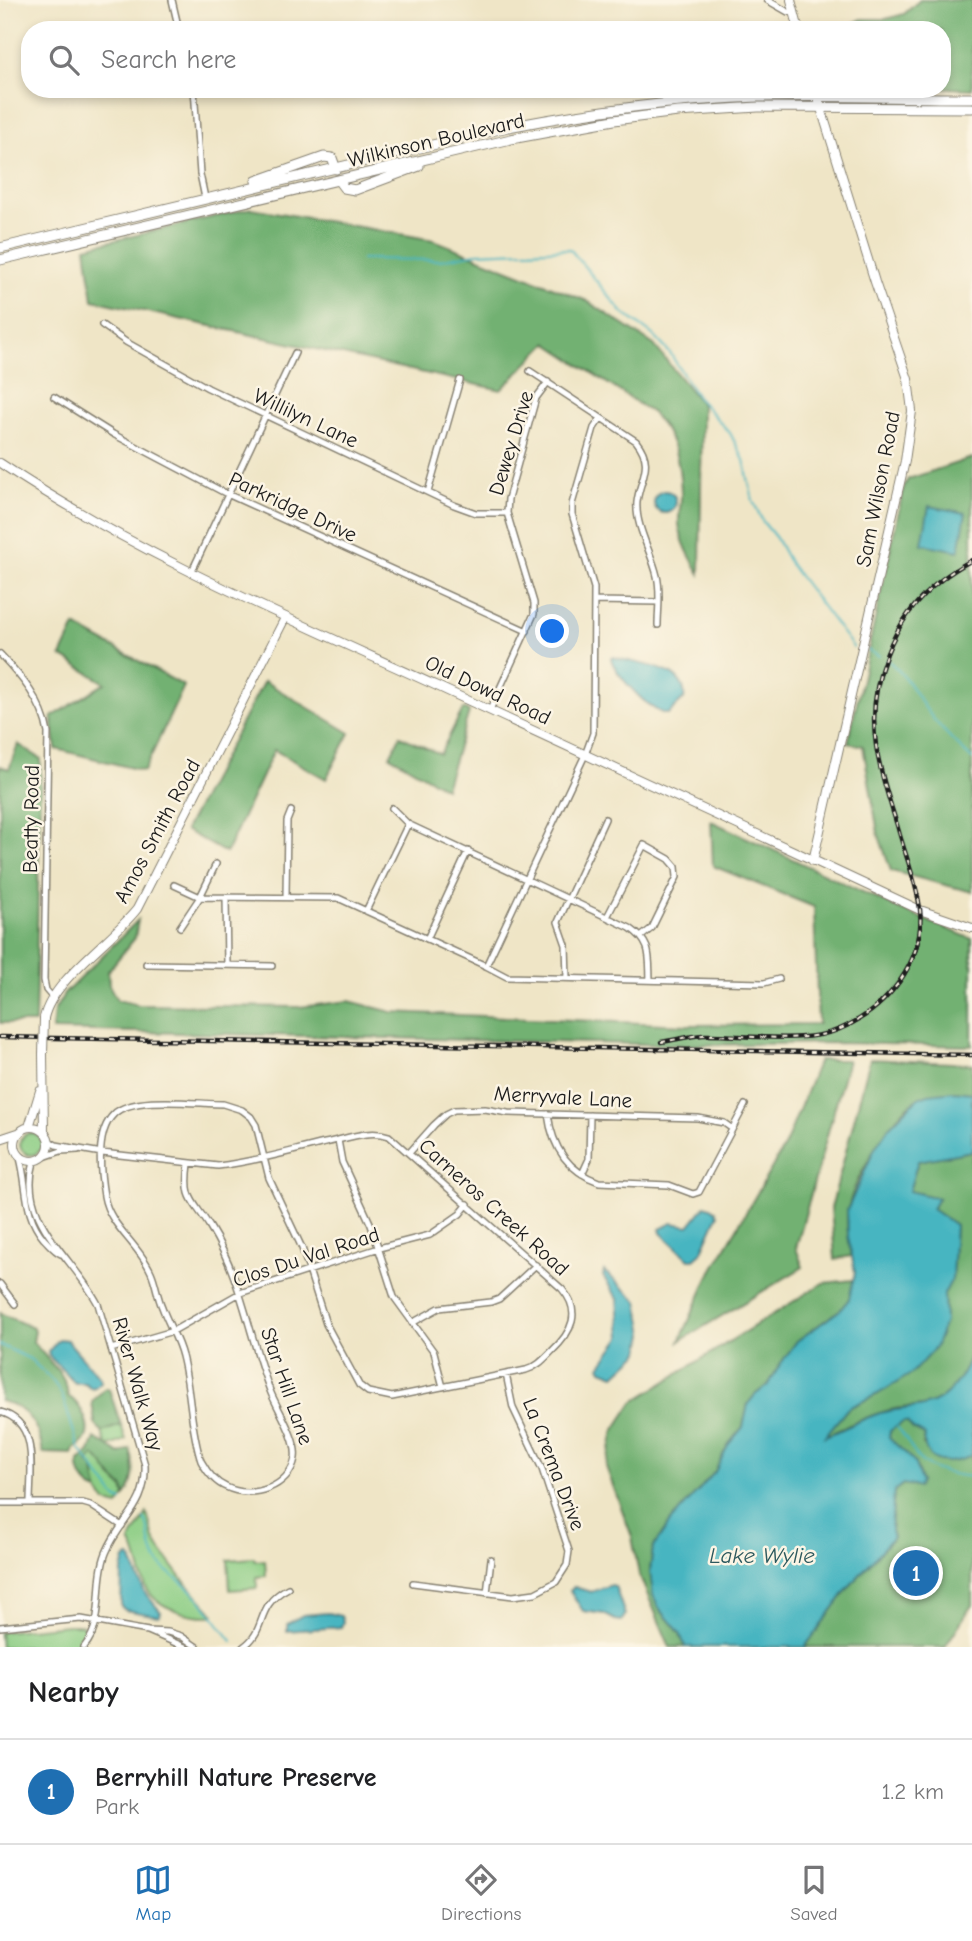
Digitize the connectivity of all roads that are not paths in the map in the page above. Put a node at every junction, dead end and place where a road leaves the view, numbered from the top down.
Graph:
1 (172, 0) edge
2 (767, 0) edge
3 (791, 0) edge
4 (794, 12) junction
5 (177, 21) edge
6 (796, 21) edge
7 (951, 97) edge
8 (195, 98) edge
9 (736, 98) edge
10 (818, 98) edge
11 (972, 98) edge
12 (821, 107) junction
13 (972, 108) edge
14 (580, 114) junction
15 (582, 125) junction
16 (336, 169) junction
17 (338, 180) junction
18 (217, 195) junction
19 (205, 198) junction
20 (0, 248) edge
21 (0, 260) edge
22 (102, 325) dead end
23 (295, 353) dead end
24 (530, 370) dead end
25 (460, 380) dead end
26 (548, 382) junction
27 (54, 397) dead end
28 (265, 416) junction
29 (601, 418) junction
30 (0, 463) edge
31 (428, 492) junction
32 (229, 495) junction
33 (507, 513) junction
34 (192, 571) junction
35 (595, 601) junction
36 (658, 603) junction
37 (285, 618) junction
38 (658, 625) dead end
39 (527, 631) junction
40 (0, 654) edge
41 (490, 710) junction
42 (585, 755) junction
43 (392, 808) dead end
44 (291, 811) dead end
45 (605, 819) dead end
46 (408, 824) junction
47 (468, 851) junction
48 (813, 861) junction
49 (216, 864) dead end
50 (528, 879) junction
51 (174, 885) dead end
52 (200, 897) junction
53 (226, 897) junction
54 (286, 897) junction
55 (568, 899) junction
56 (366, 911) junction
57 (607, 917) junction
58 (180, 927) dead end
59 (972, 928) edge
60 (642, 936) junction
61 (427, 939) junction
62 (146, 964) dead end
63 (227, 965) junction
64 (272, 966) dead end
65 (486, 966) junction
66 (567, 978) junction
67 (779, 979) dead end
68 (650, 981) junction
69 (52, 997) junction
70 (42, 1085) junction
71 (745, 1105) dead end
72 (548, 1114) junction
73 (590, 1115) junction
74 (29, 1127) junction
75 (731, 1128) junction
76 (44, 1131) junction
77 (18, 1133) junction
78 (0, 1139) edge
79 (338, 1140) junction
80 (49, 1141) junction
81 (0, 1144) edge
82 (14, 1147) junction
83 (81, 1150) junction
84 (102, 1153) junction
85 (410, 1153) junction
86 (44, 1157) junction
87 (264, 1157) junction
88 (20, 1158) junction
89 (34, 1162) junction
90 (189, 1164) junction
91 (582, 1174) junction
92 (468, 1204) junction
93 (379, 1248) junction
94 (61, 1254) junction
95 (536, 1265) junction
96 (309, 1271) junction
97 (0, 1284) edge
98 (240, 1293) junction
99 (15, 1304) dead end
100 (412, 1323) junction
101 (173, 1331) junction
102 (111, 1349) junction
103 (506, 1374) junction
104 (443, 1387) junction
105 (0, 1412) edge
106 (0, 1503) edge
107 (30, 1503) junction
108 (122, 1526) junction
109 (491, 1559) dead end
110 (414, 1583) dead end
111 (288, 1588) dead end
112 (487, 1593) junction
113 (96, 1621) junction
114 (0, 1627) edge
115 (148, 1632) junction
116 (84, 1647) edge
117 (186, 1647) edge
118 (197, 1647) edge
119 (243, 1647) edge

1 - 5 street
2 - 4 street
3 - 4 street
4 - 6 street
7 - 11 main road, Wilkinson Boulevard
8 - 19 street
9 - 14 main road, Wilkinson Boulevard
10 - 12 street, Sam Wilson Road
12 - 13 main road, Wilkinson Boulevard
12 - 15 main road, Wilkinson Boulevard
12 - 48 street, Sam Wilson Road
14 - 15 street
14 - 16 main road, Wilkinson Boulevard
15 - 17 main road, Wilkinson Boulevard
16 - 17 street
16 - 18 main road, Wilkinson Boulevard
16 - 18 main road
17 - 21 main road, Wilkinson Boulevard
18 - 19 main road, Wilkinson Boulevard
19 - 20 main road, Wilkinson Boulevard
22 - 28 street, Willilyn Lane
23 - 28 street
24 - 26 street, Dewey Drive
25 - 31 street
26 - 29 street, Dewey Drive
26 - 33 street, Dewey Drive
27 - 32 street, Parkridge Drive
28 - 31 street, Willilyn Lane
28 - 32 street
29 - 35 street
29 - 36 street, Dewey Drive
30 - 34 street, Old Dowd Road
31 - 33 street, Willilyn Lane
32 - 34 street
32 - 39 street, Parkridge Drive
33 - 39 street, Dewey Drive
34 - 37 street, Old Dowd Road
35 - 36 street
35 - 42 street
36 - 38 street, Dewey Drive
37 - 41 street, Old Dowd Road
37 - 69 street, Amos Smith Road
39 - 41 street, Dewey Drive
40 - 69 street, Beatty Road
41 - 42 street, Old Dowd Road
42 - 48 street, Old Dowd Road
42 - 50 street
43 - 46 street
44 - 54 street
45 - 55 street
46 - 47 street
46 - 56 street
47 - 50 street
47 - 61 street
48 - 59 street, Old Dowd Road
49 - 52 street
50 - 55 street
50 - 65 street
51 - 52 street
52 - 53 street
52 - 58 street
53 - 54 street
53 - 63 street
54 - 56 street
55 - 57 street
55 - 66 street
56 - 61 street
57 - 60 street
57 - 60 street
60 - 68 street
61 - 65 street
62 - 63 street
63 - 64 street
65 - 66 street
66 - 68 street
67 - 68 street
69 - 70 street, Amos Smith Road, bridge
70 - 74 street, Amos Smith Road
70 - 76 street, Amos Smith Road
71 - 75 street
72 - 73 street, Merryvale Lane
72 - 85 street, Merryvale Lane
72 - 91 street
73 - 75 street, Merryvale Lane
73 - 91 street
74 - 76 street
74 - 77 street
75 - 91 street
76 - 80 street
77 - 78 street
77 - 82 street
79 - 85 street, Carneros Creek Road
79 - 87 street, Carneros Creek Road
79 - 93 street
80 - 83 street, Carneros Creek Road
80 - 86 street
81 - 82 street
82 - 88 street
83 - 84 street, Carneros Creek Road
83 - 86 street, Carneros Creek Road
84 - 87 street, Star Hill Lane
84 - 90 street, Carneros Creek Road
84 - 101 street, Star Hill Lane
85 - 92 street, Carneros Creek Road
86 - 89 street
87 - 90 street, Carneros Creek Road
87 - 96 street, Carneros Creek Road
88 - 89 street
88 - 94 street, River Walk Way
89 - 94 street, River Walk Way
90 - 98 street, Star Hill Lane
92 - 93 street, Clos Du Val Road
92 - 95 street, Carneros Creek Road
93 - 96 street, Clos Du Val Road
93 - 100 street
94 - 102 street, River Walk Way
95 - 100 street
95 - 103 street, Carneros Creek Road
96 - 98 street, Clos Du Val Road
96 - 104 street, Carneros Creek Road
97 - 99 street
98 - 101 street, Clos Du Val Road
98 - 101 street, Star Hill Lane
100 - 104 street
101 - 102 street, Clos Du Val Road
102 - 108 street, River Walk Way
103 - 104 street, Carneros Creek Road
103 - 112 street, La Crema Drive
105 - 107 street
106 - 107 street
107 - 108 street
108 - 113 street, River Walk Way
109 - 112 street
110 - 112 street, La Crema Drive
111 - 119 street
113 - 114 street
113 - 115 street
113 - 116 street, River Walk Way
115 - 117 street
115 - 118 street

